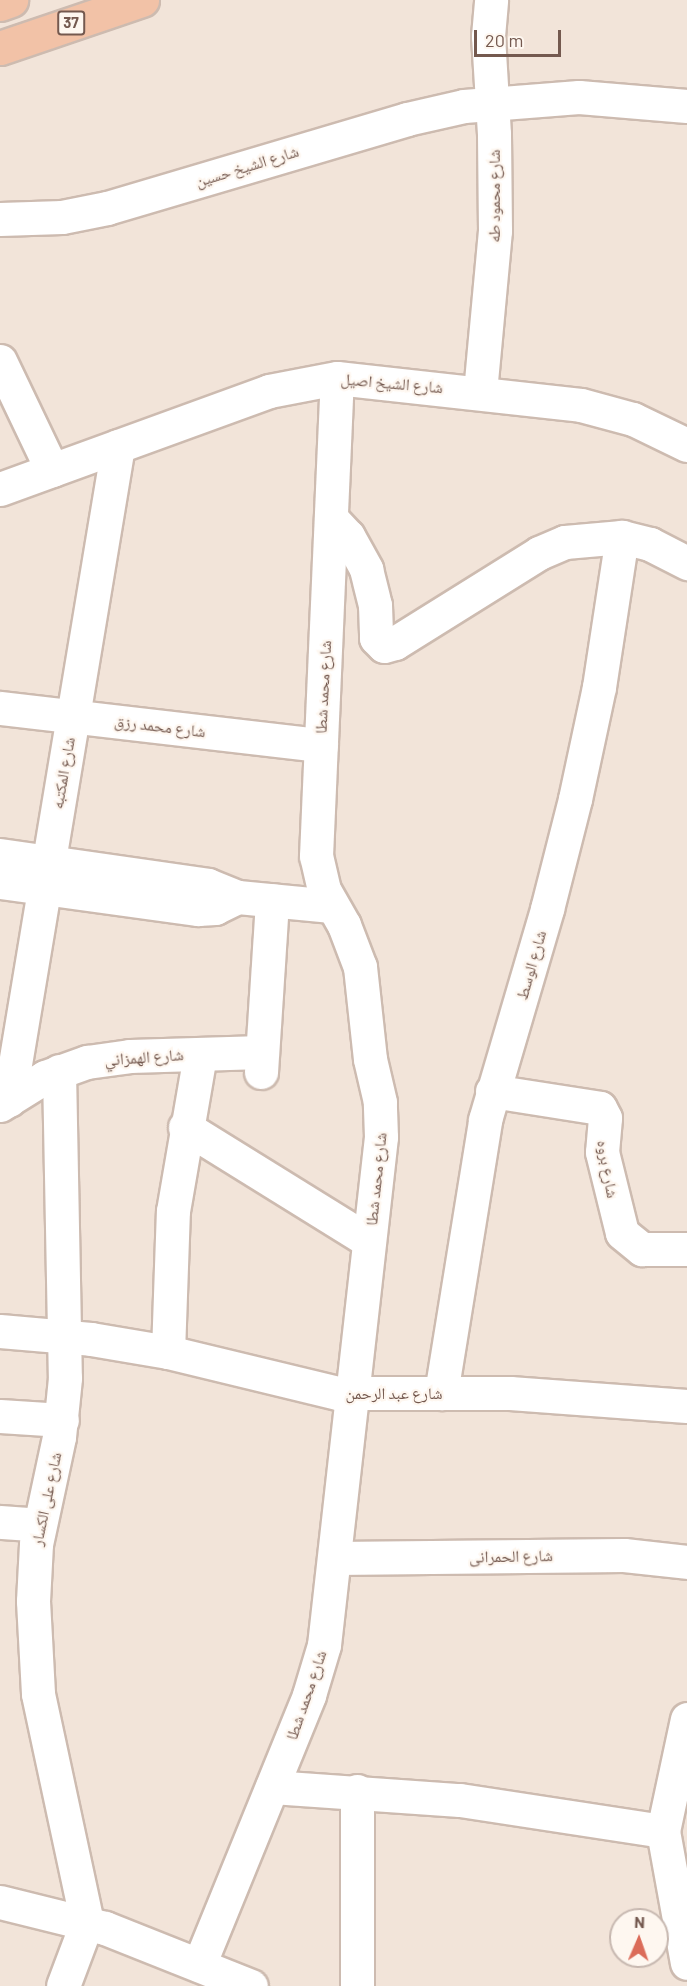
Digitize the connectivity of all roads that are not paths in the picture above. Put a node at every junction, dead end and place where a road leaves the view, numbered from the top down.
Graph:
1 (11, 0) edge
2 (142, 0) edge
3 (491, 0) edge
4 (0, 4) edge
5 (0, 48) edge
6 (493, 101) junction
7 (687, 106) edge
8 (0, 219) edge
9 (0, 361) edge
10 (337, 378) junction
11 (480, 392) junction
12 (687, 445) edge
13 (118, 446) junction
14 (52, 470) junction
15 (0, 489) edge
16 (331, 518) junction
17 (622, 537) junction
18 (687, 563) edge
19 (0, 708) edge
20 (73, 716) junction
21 (321, 745) junction
22 (0, 855) edge
23 (46, 875) junction
24 (0, 882) edge
25 (272, 900) junction
26 (332, 906) junction
27 (200, 1054) junction
28 (59, 1071) junction
29 (492, 1091) junction
30 (4, 1102) edge
31 (184, 1127) junction
32 (369, 1241) junction
33 (687, 1249) edge
34 (0, 1331) edge
35 (65, 1336) junction
36 (168, 1352) junction
37 (441, 1393) junction
38 (352, 1395) junction
39 (687, 1406) edge
40 (0, 1416) edge
41 (62, 1420) junction
42 (0, 1522) edge
43 (39, 1526) junction
44 (335, 1558) junction
45 (687, 1562) edge
46 (687, 1719) edge
47 (272, 1787) junction
48 (357, 1791) junction
49 (663, 1831) junction
50 (0, 1902) edge
51 (87, 1922) junction
52 (687, 1963) edge
53 (199, 1965) junction
54 (63, 1986) edge
55 (251, 1986) edge
56 (357, 1986) edge

1 - 4 highway
2 - 5 highway, 37
3 - 6 street, شارع محمود طه
6 - 7 street, شارع الشيخ حسين
6 - 8 street, شارع الشيخ حسين
6 - 11 street, شارع محمود طه
9 - 14 street
10 - 11 street, شارع الشيخ اصيل
10 - 13 street, شارع الشيخ اصيل
10 - 16 street, شارع محمد شطا
11 - 12 street, شارع الشيخ اصيل
13 - 14 street, شارع الشيخ اصيل
13 - 20 street, شارع المكتبه
14 - 15 street, شارع الشيخ اصيل
16 - 17 street
16 - 21 street, شارع محمد شطا
17 - 18 street
17 - 29 street, شارع الوسط
19 - 20 street, شارع محمد رزق
20 - 21 street, شارع محمد رزق
20 - 23 street, شارع المكتبه
21 - 26 street, شارع محمد شطا
22 - 23 street
23 - 24 street
23 - 25 street
23 - 30 street, شارع المكتبه
25 - 26 street
25 - 27 street, شارع الهمزاني
26 - 32 street, شارع محمد شطا
27 - 28 street, شارع الهمزاني
27 - 31 street
28 - 30 street, شارع الهمزاني
28 - 35 street, شارع على الكسار
29 - 33 street, شارع بروه
29 - 37 street, شارع الوسط
31 - 32 street
31 - 36 street
32 - 38 street, شارع محمد شطا
34 - 35 street, شارع عبد الرحمن
35 - 36 street, شارع عبد الرحمن
35 - 41 street, شارع على الكسار
36 - 38 street, شارع عبد الرحمن
37 - 38 street, شارع عبد الرحمن
37 - 39 street, شارع عبد الرحمن
38 - 44 street, شارع محمد شطا
40 - 41 street
41 - 43 street, شارع على الكسار
42 - 43 street
43 - 51 street, شارع على الكسار
44 - 45 street, شارع الحمرانى
44 - 47 street, شارع محمد شطا
46 - 49 street
47 - 48 street
47 - 53 street, شارع محمد شطا
48 - 49 street
48 - 56 street
49 - 52 street
50 - 51 street
51 - 53 street
51 - 54 street
53 - 55 street

